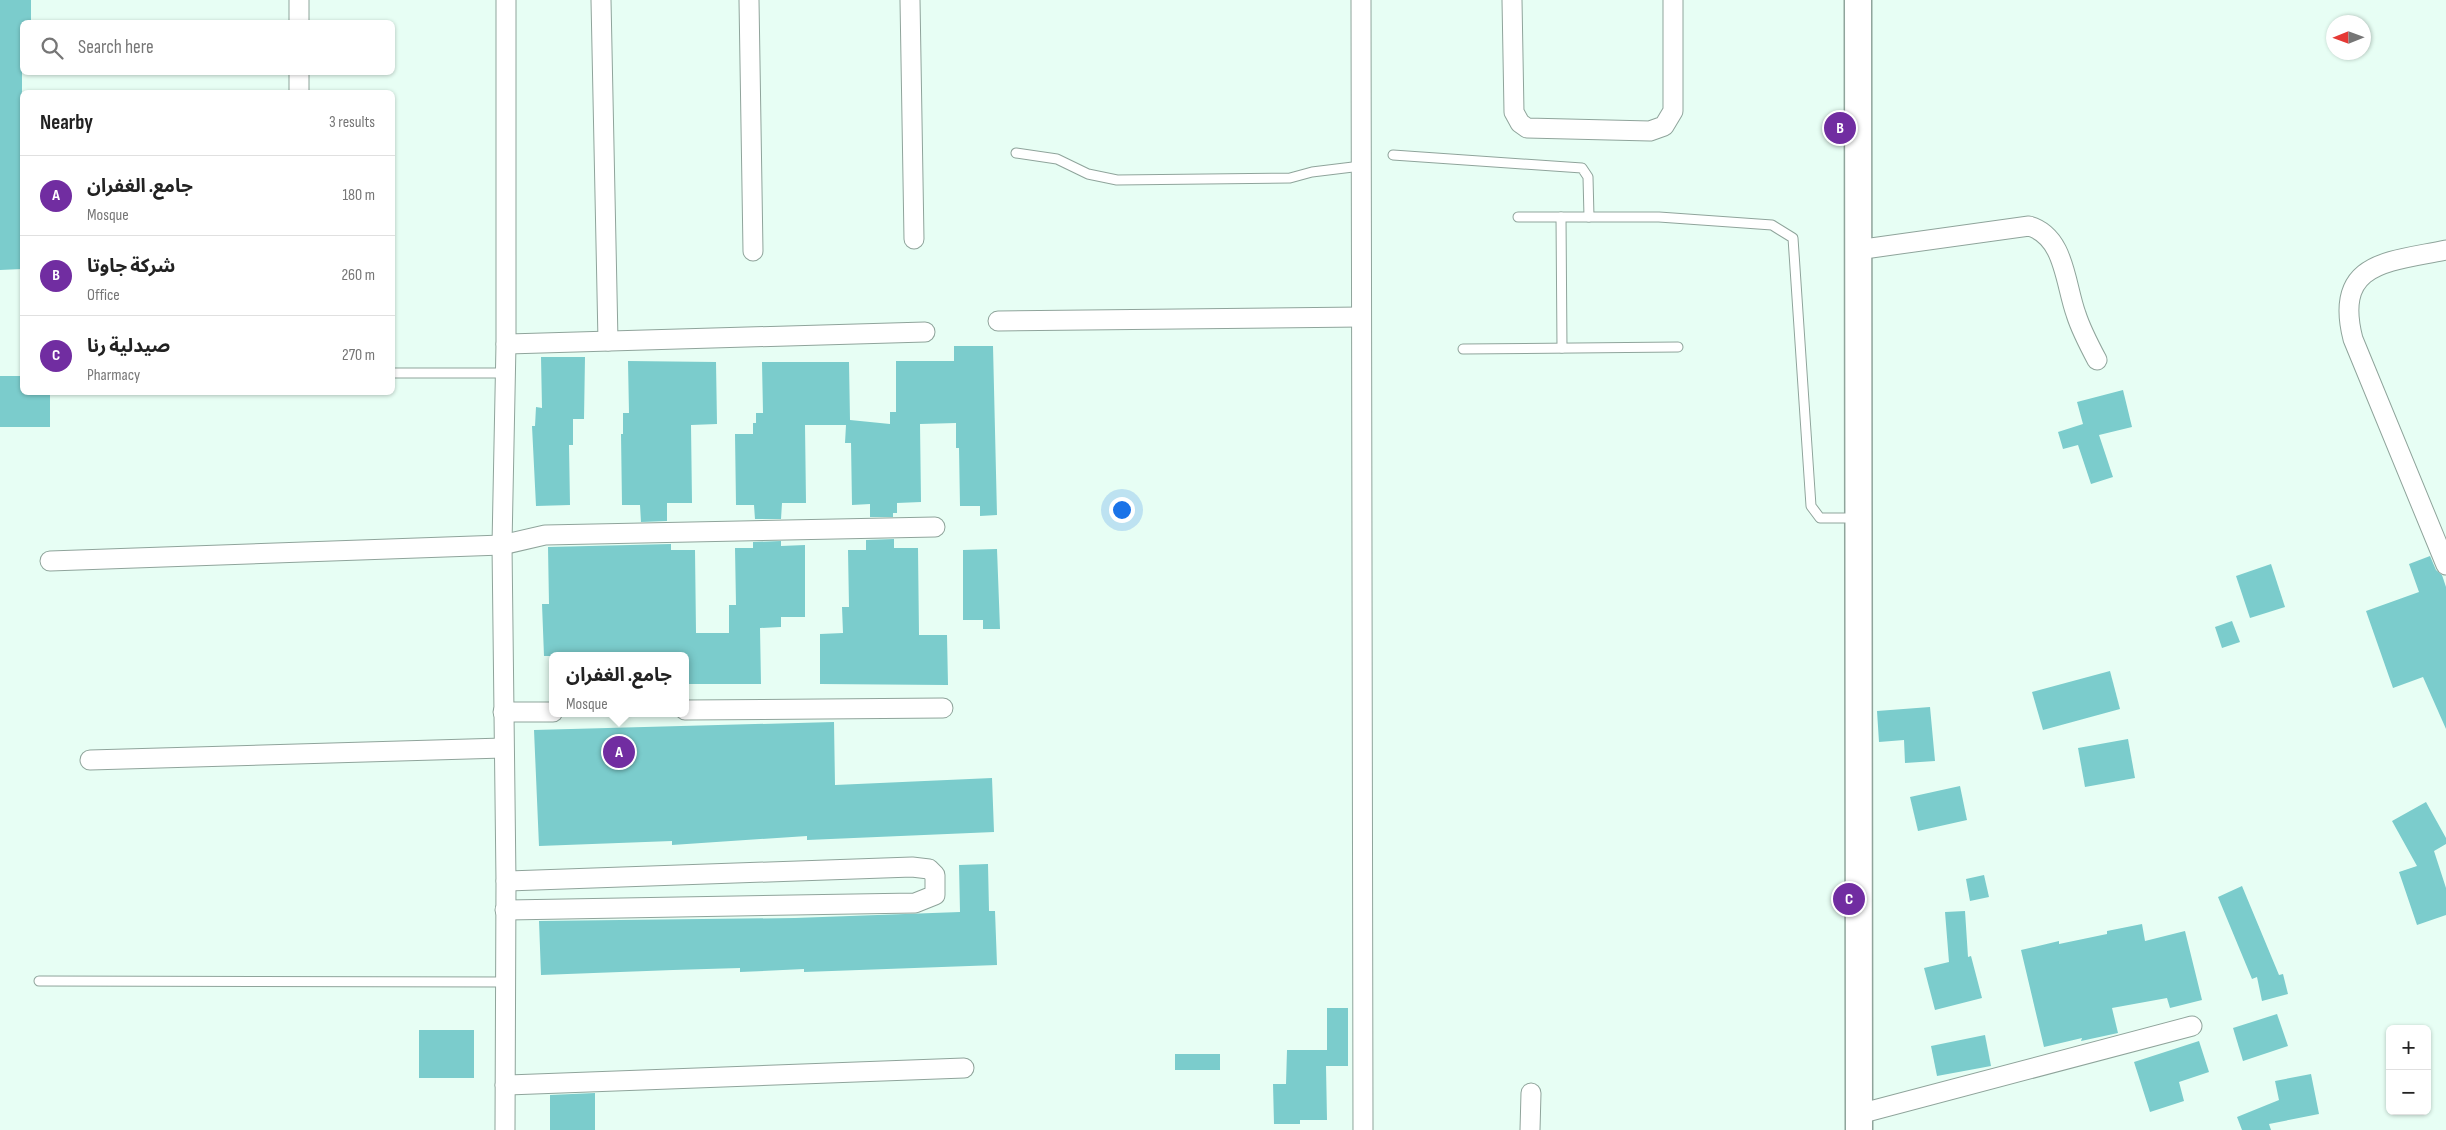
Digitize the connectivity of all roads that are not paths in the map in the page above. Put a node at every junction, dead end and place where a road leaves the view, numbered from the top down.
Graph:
1 (299, 0) edge
2 (506, 0) edge
3 (601, 0) edge
4 (749, 0) edge
5 (910, 0) edge
6 (1361, 0) edge
7 (1512, 0) edge
8 (1673, 0) edge
9 (1858, 0) edge
10 (299, 20) edge
11 (299, 75) edge
12 (299, 90) edge
13 (1016, 153) dead end
14 (1393, 156) dead end
15 (1361, 166) junction
16 (1518, 217) dead end
17 (1561, 217) junction
18 (1589, 217) junction
19 (914, 239) dead end
20 (1857, 250) junction
21 (2446, 250) edge
22 (753, 251) dead end
23 (1361, 318) junction
24 (998, 321) dead end
25 (925, 332) dead end
26 (608, 341) junction
27 (506, 344) junction
28 (1678, 347) dead end
29 (1562, 348) junction
30 (1463, 349) dead end
31 (2096, 360) dead end
32 (395, 372) edge
33 (505, 373) junction
34 (1857, 518) junction
35 (935, 527) dead end
36 (502, 545) junction
37 (50, 562) dead end
38 (2446, 565) edge
39 (943, 708) dead end
40 (689, 710) edge
41 (503, 712) junction
42 (549, 712) edge
43 (503, 748) junction
44 (90, 760) dead end
45 (506, 881) junction
46 (505, 910) junction
47 (39, 981) dead end
48 (505, 982) junction
49 (2192, 1026) dead end
50 (964, 1068) dead end
51 (505, 1085) junction
52 (1531, 1093) dead end
53 (1859, 1122) edge
54 (505, 1130) edge
55 (1362, 1130) edge
56 (1530, 1130) edge

1 - 10 street
2 - 27 street
3 - 26 street
4 - 22 street
5 - 19 street
6 - 15 street
7 - 8 street
9 - 20 street
11 - 12 street
13 - 15 lane
14 - 18 lane
15 - 23 street
16 - 17 lane
17 - 18 lane
17 - 29 lane
18 - 34 lane
20 - 31 street
20 - 34 street
21 - 38 street
23 - 24 street
23 - 55 street
25 - 26 street
26 - 27 street
27 - 33 street
28 - 29 lane
29 - 30 lane
32 - 33 lane
33 - 36 street
34 - 53 street
35 - 36 street
36 - 37 street
36 - 41 street
39 - 40 street
41 - 42 street
41 - 43 street
43 - 44 street
43 - 45 street
45 - 46 street
45 - 46 street
46 - 48 street
47 - 48 lane
48 - 51 street
49 - 53 street
50 - 51 street
51 - 54 street
52 - 56 street

